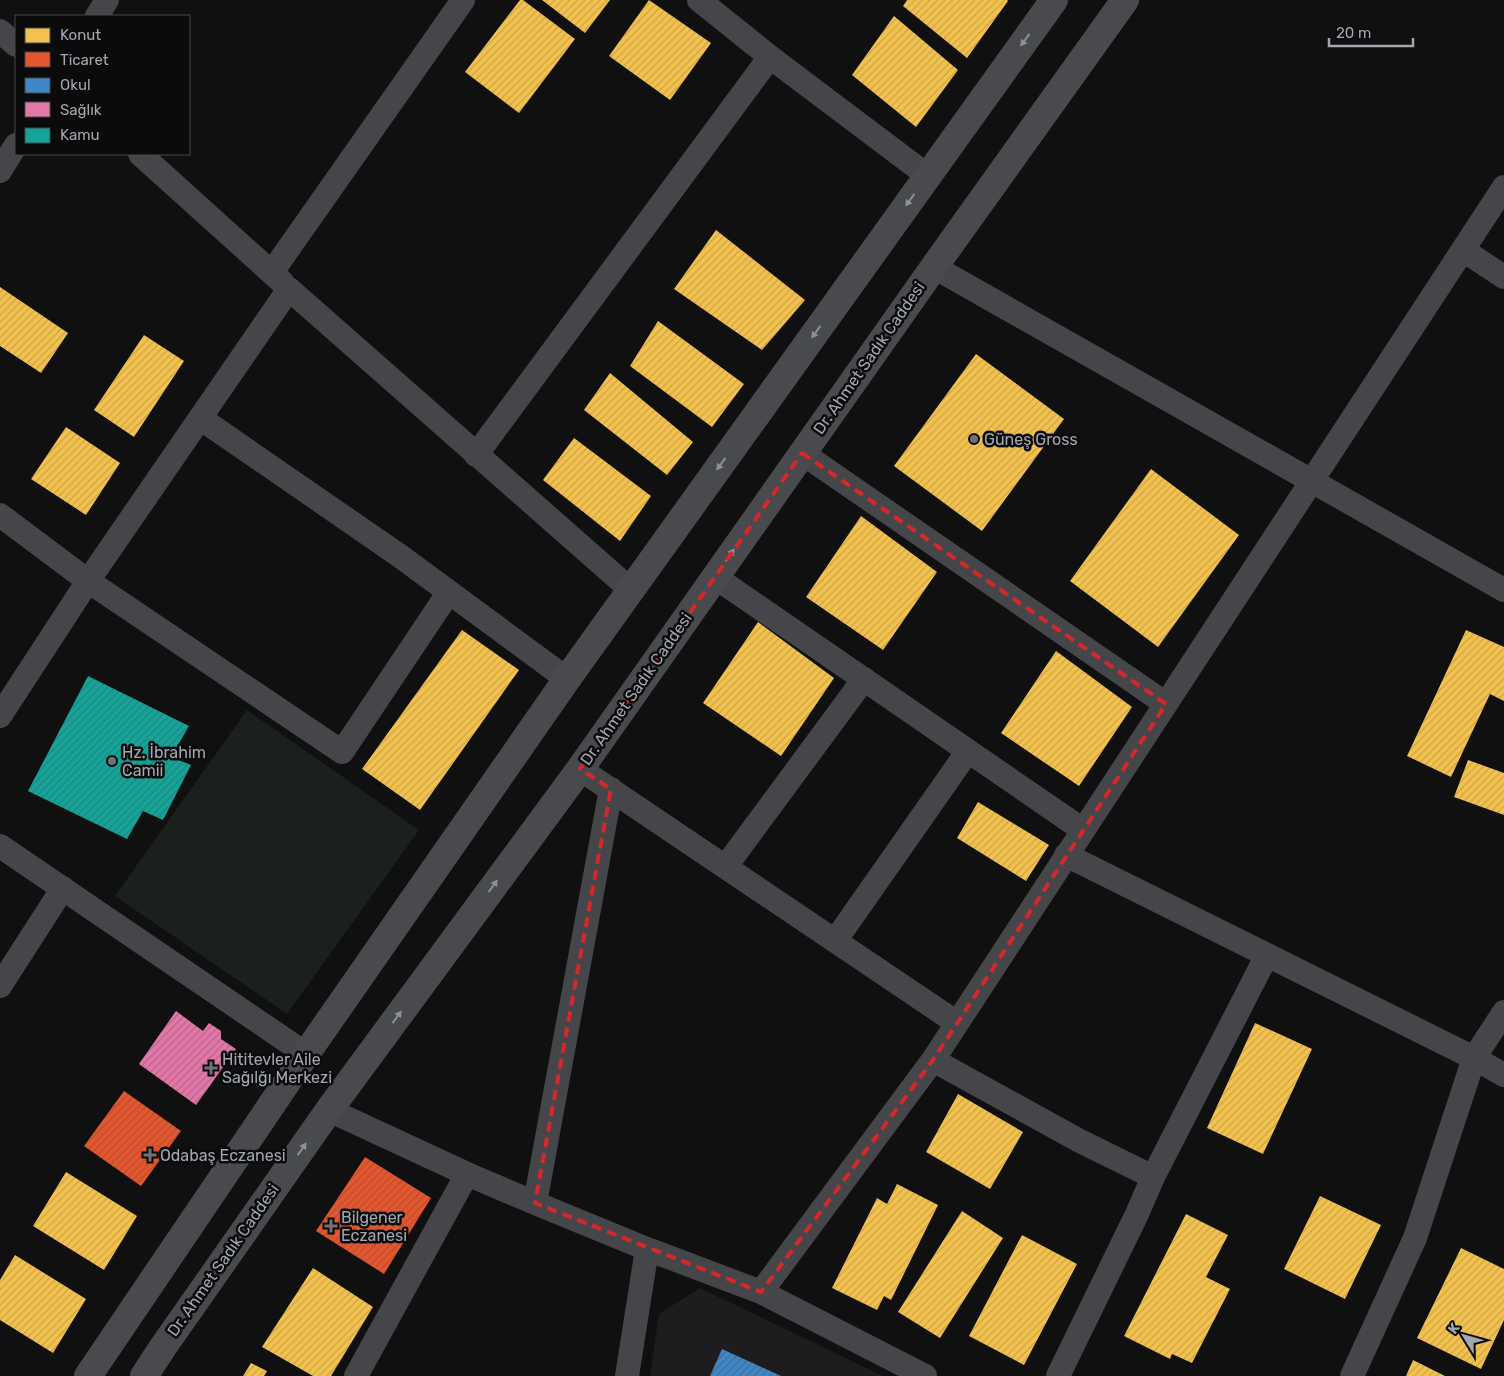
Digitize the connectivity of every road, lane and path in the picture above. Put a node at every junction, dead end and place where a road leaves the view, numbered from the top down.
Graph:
1 (108, 0) edge
2 (463, 0) edge
3 (1054, 0) edge
4 (1125, 0) edge
5 (703, 1) edge
6 (98, 15) edge
7 (0, 31) edge
8 (15, 44) edge
9 (770, 57) junction
10 (15, 147) edge
11 (141, 155) edge
12 (0, 171) edge
13 (928, 176) junction
14 (1504, 187) edge
15 (1463, 250) junction
16 (934, 267) junction
17 (272, 272) junction
18 (1504, 277) edge
19 (289, 289) junction
20 (200, 418) junction
21 (802, 453) junction
22 (476, 455) junction
23 (1312, 481) junction
24 (0, 515) edge
25 (715, 577) junction
26 (88, 582) junction
27 (631, 590) junction
28 (1504, 590) edge
29 (449, 592) junction
30 (567, 678) junction
31 (864, 679) junction
32 (1166, 704) junction
33 (0, 716) edge
34 (968, 751) junction
35 (580, 769) junction
36 (611, 789) junction
37 (1083, 830) junction
38 (0, 846) edge
39 (1066, 855) junction
40 (726, 866) junction
41 (63, 888) junction
42 (835, 941) junction
43 (1267, 955) junction
44 (0, 986) edge
45 (1504, 1012) edge
46 (957, 1023) junction
47 (306, 1054) junction
48 (1474, 1058) junction
49 (933, 1060) junction
50 (1504, 1075) edge
51 (329, 1110) junction
52 (467, 1174) junction
53 (1153, 1177) junction
54 (535, 1204) junction
55 (647, 1250) junction
56 (761, 1292) junction
57 (88, 1376) edge
58 (144, 1376) edge
59 (356, 1376) edge
60 (627, 1376) edge
61 (925, 1376) edge
62 (1059, 1376) edge
63 (1352, 1376) edge

1 - 6 street
2 - 17 street
3 -> 13 street
4 - 16 street, Dr. Ahmet Sadık Caddesi
5 - 9 street
7 - 8 street
9 - 13 street
9 - 22 street
10 - 12 street
11 - 17 street
13 -> 27 street
14 - 15 street
15 - 18 street
15 - 23 street
16 - 21 street, Dr. Ahmet Sadık Caddesi
16 - 23 street
17 - 19 street
19 - 20 street
19 - 22 street
20 - 26 street
20 - 29 street
25 -> 21 street, Dr. Ahmet Sadık Caddesi
21 - 32 street
22 - 27 street
23 - 28 street
23 - 32 street
24 - 26 street
25 - 31 street
25 - 35 street, Dr. Ahmet Sadık Caddesi
26 - 29 street
26 - 33 street
27 - 30 street
29 - 30 street
30 - 47 street
31 - 34 street
31 - 40 street
32 - 37 street
34 - 37 street
34 - 42 street
35 - 36 street
51 -> 35 street, Dr. Ahmet Sadık Caddesi
36 - 40 street
36 - 54 street
37 - 39 street
38 - 41 street
39 - 43 street
39 - 46 street
40 - 42 street
41 - 44 street
41 - 47 street
42 - 46 street
43 - 48 street
43 - 53 street
45 - 48 street
46 - 49 street
47 - 57 street
48 - 50 street
48 - 63 street
49 - 53 street
49 - 56 street
51 - 52 street
58 -> 51 street, Dr. Ahmet Sadık Caddesi
52 - 54 street
52 - 59 street
53 - 62 street
54 - 55 street
55 - 56 street
55 - 60 street
56 - 61 street

